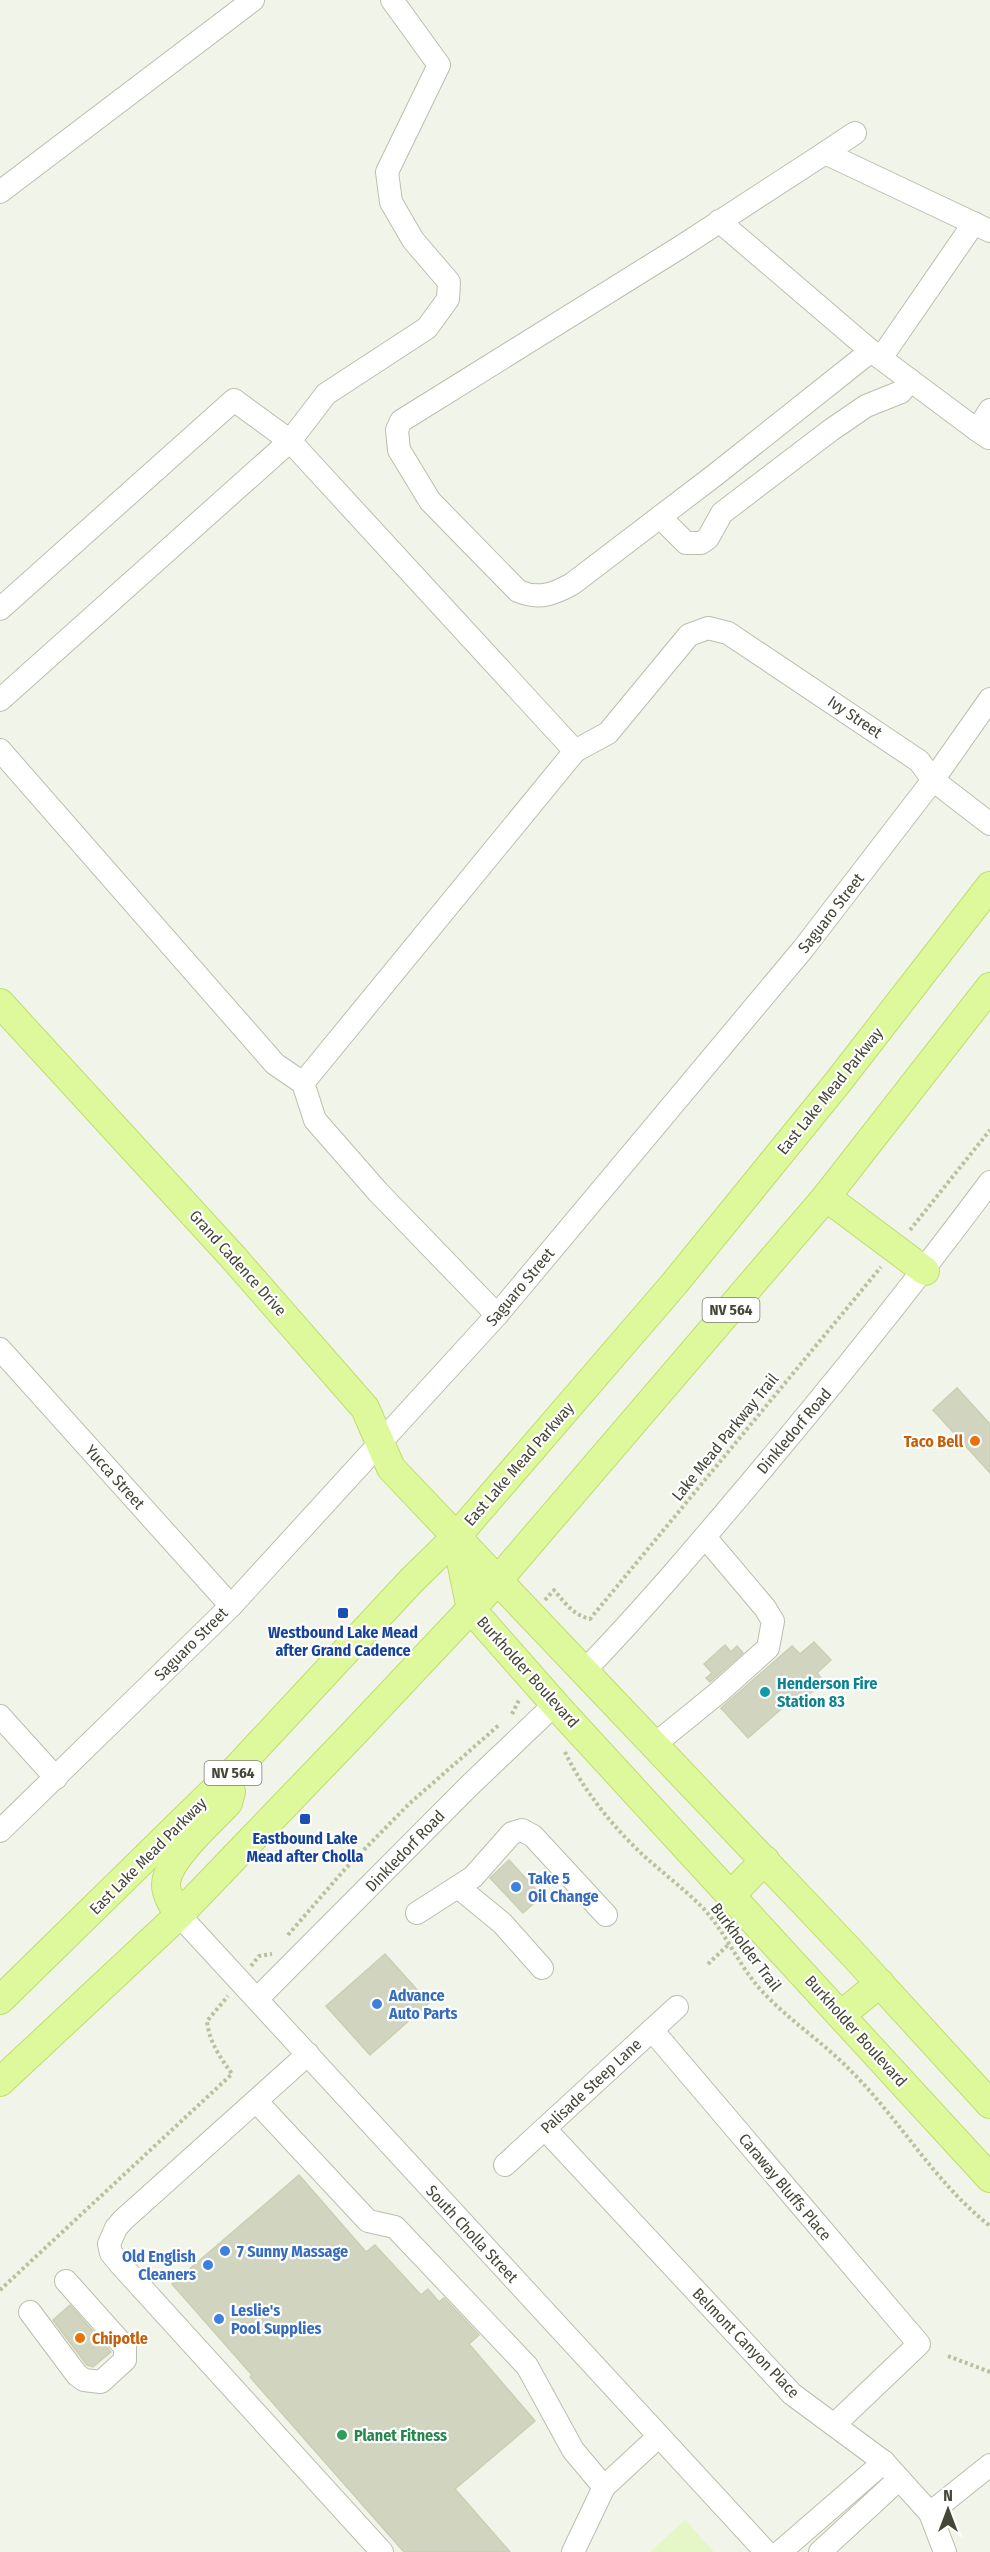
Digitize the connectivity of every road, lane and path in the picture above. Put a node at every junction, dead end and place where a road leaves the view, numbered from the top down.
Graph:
1 (253, 0) edge
2 (392, 0) edge
3 (855, 133) dead end
4 (825, 153) junction
5 (0, 192) edge
6 (719, 221) junction
7 (982, 227) edge
8 (877, 354) junction
9 (910, 380) junction
10 (990, 410) edge
11 (984, 434) edge
12 (290, 441) junction
13 (660, 517) junction
14 (0, 609) edge
15 (990, 699) edge
16 (0, 700) edge
17 (0, 750) edge
18 (576, 751) junction
19 (933, 780) junction
20 (990, 824) edge
21 (990, 886) edge
22 (990, 987) edge
23 (0, 1003) edge
24 (303, 1083) junction
25 (990, 1130) edge
26 (990, 1182) edge
27 (826, 1197) junction
28 (908, 1233) dead end
29 (878, 1271) dead end
30 (925, 1271) junction
31 (497, 1315) junction
32 (0, 1349) edge
33 (381, 1443) junction
34 (456, 1537) junction
35 (705, 1537) junction
36 (499, 1579) junction
37 (554, 1590) dead end
38 (231, 1606) junction
39 (471, 1609) junction
40 (585, 1670) junction
41 (521, 1697) dead end
42 (547, 1712) junction
43 (0, 1716) edge
44 (655, 1744) junction
45 (238, 1767) junction
46 (56, 1778) junction
47 (0, 1831) edge
48 (765, 1860) junction
49 (458, 1887) junction
50 (731, 1894) junction
51 (417, 1914) dead end
52 (179, 1915) junction
53 (606, 1915) dead end
54 (729, 1944) junction
55 (708, 1964) dead end
56 (542, 1968) dead end
57 (880, 1983) junction
58 (257, 1999) junction
59 (0, 2000) edge
60 (677, 2007) dead end
61 (841, 2015) junction
62 (652, 2030) junction
63 (308, 2054) junction
64 (0, 2082) edge
65 (256, 2101) junction
66 (990, 2104) edge
67 (545, 2129) junction
68 (505, 2165) dead end
69 (990, 2178) edge
70 (990, 2226) edge
71 (66, 2281) dead end
72 (30, 2312) dead end
73 (948, 2356) dead end
74 (990, 2372) edge
75 (834, 2425) junction
76 (659, 2436) junction
77 (884, 2462) junction
78 (990, 2465) edge
79 (898, 2480) junction
80 (604, 2487) junction
81 (838, 2501) junction
82 (930, 2513) junction
83 (856, 2519) junction
84 (382, 2552) edge
85 (573, 2552) edge
86 (766, 2552) edge
87 (780, 2552) edge
88 (820, 2552) edge
89 (945, 2552) edge

1 - 5 street
2 - 12 street
3 - 4 street
4 - 6 street
4 - 7 street
6 - 8 street
6 - 13 street
7 - 8 street
8 - 9 street
8 - 13 street
9 - 11 street
9 - 13 street
10 - 11 street
12 - 14 street
12 - 16 street
12 - 18 street
15 - 19 street, Saguaro Street
17 - 24 street
18 - 19 street, Ivy Street
18 - 24 street
19 - 20 street, Ivy Street
19 - 31 street, Saguaro Street
21 - 34 main road, East Lake Mead Parkway / NV 564
22 - 27 main road, NV 564
23 - 33 main road, Grand Cadence Drive
24 - 31 street
25 - 28 path
26 - 30 street, Dinkledorf Road
27 - 30 main road
27 - 36 main road, NV 564
29 - 37 path, Lake Mead Parkway Trail
30 - 35 street, Dinkledorf Road
31 - 33 street, Saguaro Street
32 - 38 street, Yucca Street
33 - 34 main road, Grand Cadence Drive
33 - 38 street, Saguaro Street
34 - 36 main road
34 - 39 main road, Burkholder Boulevard
34 - 45 main road, East Lake Mead Parkway / NV 564
35 - 40 street, Dinkledorf Road
35 - 44 street
36 - 39 main road, NV 564
36 - 40 main road
38 - 46 street, Saguaro Street
39 - 42 main road, Burkholder Boulevard
39 - 52 main road, NV 564
40 - 44 main road
41 - 42 path, Burkholder Trail
42 - 50 main road, Burkholder Boulevard
42 - 54 path, Burkholder Trail
42 - 58 street, Dinkledorf Road
43 - 46 street
44 - 48 main road
45 - 52 main road
45 - 59 main road, East Lake Mead Parkway / NV 564
46 - 47 street, Saguaro Street
48 - 50 main road
48 - 57 main road
49 - 51 street
49 - 53 street
49 - 56 street
50 - 61 main road, Burkholder Boulevard
52 - 58 street, South Cholla Street
52 - 64 main road, NV 564
54 - 55 path
54 - 70 path, Burkholder Trail
57 - 61 main road
57 - 66 main road
58 - 63 street, South Cholla Street
60 - 62 street, Palisade Steep Lane
61 - 69 main road, Burkholder Boulevard
62 - 67 street, Palisade Steep Lane
62 - 75 street, Caraway Bluffs Place
63 - 65 street
63 - 76 street, South Cholla Street
65 - 80 street
65 - 84 street
67 - 68 street, Palisade Steep Lane
67 - 75 street, Belmont Canyon Place
71 - 72 street
73 - 74 path
75 - 77 street, Belmont Canyon Place
76 - 80 street
76 - 86 street, South Cholla Street
77 - 79 street, Belmont Canyon Place
77 - 81 street
78 - 82 street
79 - 82 street, Belmont Canyon Place
79 - 83 street
80 - 85 street
81 - 83 street
81 - 87 street
82 - 89 street, Belmont Canyon Place
83 - 88 street

